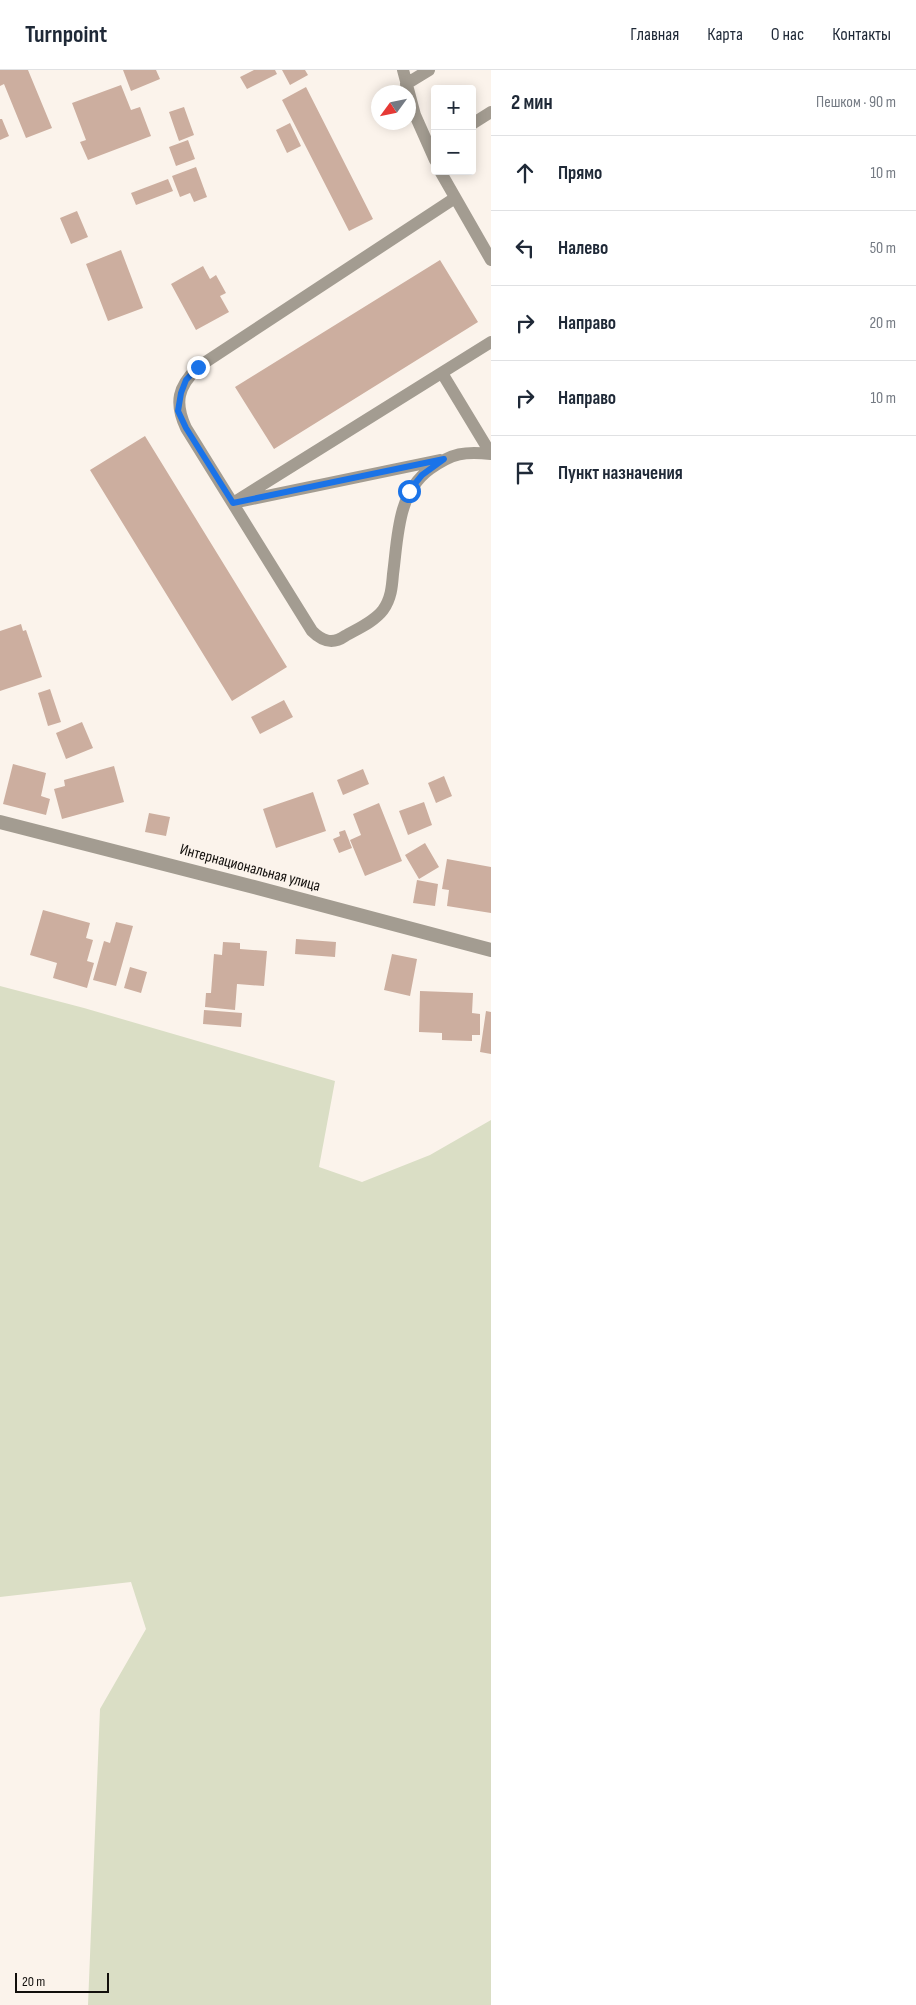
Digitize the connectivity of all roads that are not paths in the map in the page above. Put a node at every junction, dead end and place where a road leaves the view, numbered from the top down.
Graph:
1 (403, 70) edge
2 (429, 70) edge
3 (406, 84) junction
4 (491, 112) edge
5 (476, 121) edge
6 (431, 149) edge
7 (442, 175) edge
8 (454, 198) junction
9 (491, 260) edge
10 (491, 342) edge
11 (442, 372) junction
12 (491, 454) edge
13 (444, 459) junction
14 (233, 503) junction
15 (0, 822) edge
16 (491, 950) edge

1 - 3 lane
2 - 3 lane
3 - 6 lane
4 - 5 lane
7 - 8 lane
8 - 9 lane
8 - 14 lane
10 - 11 lane
11 - 12 lane
11 - 14 lane
12 - 13 lane
13 - 14 lane
13 - 14 lane
15 - 16 street, Интернациональная улица

